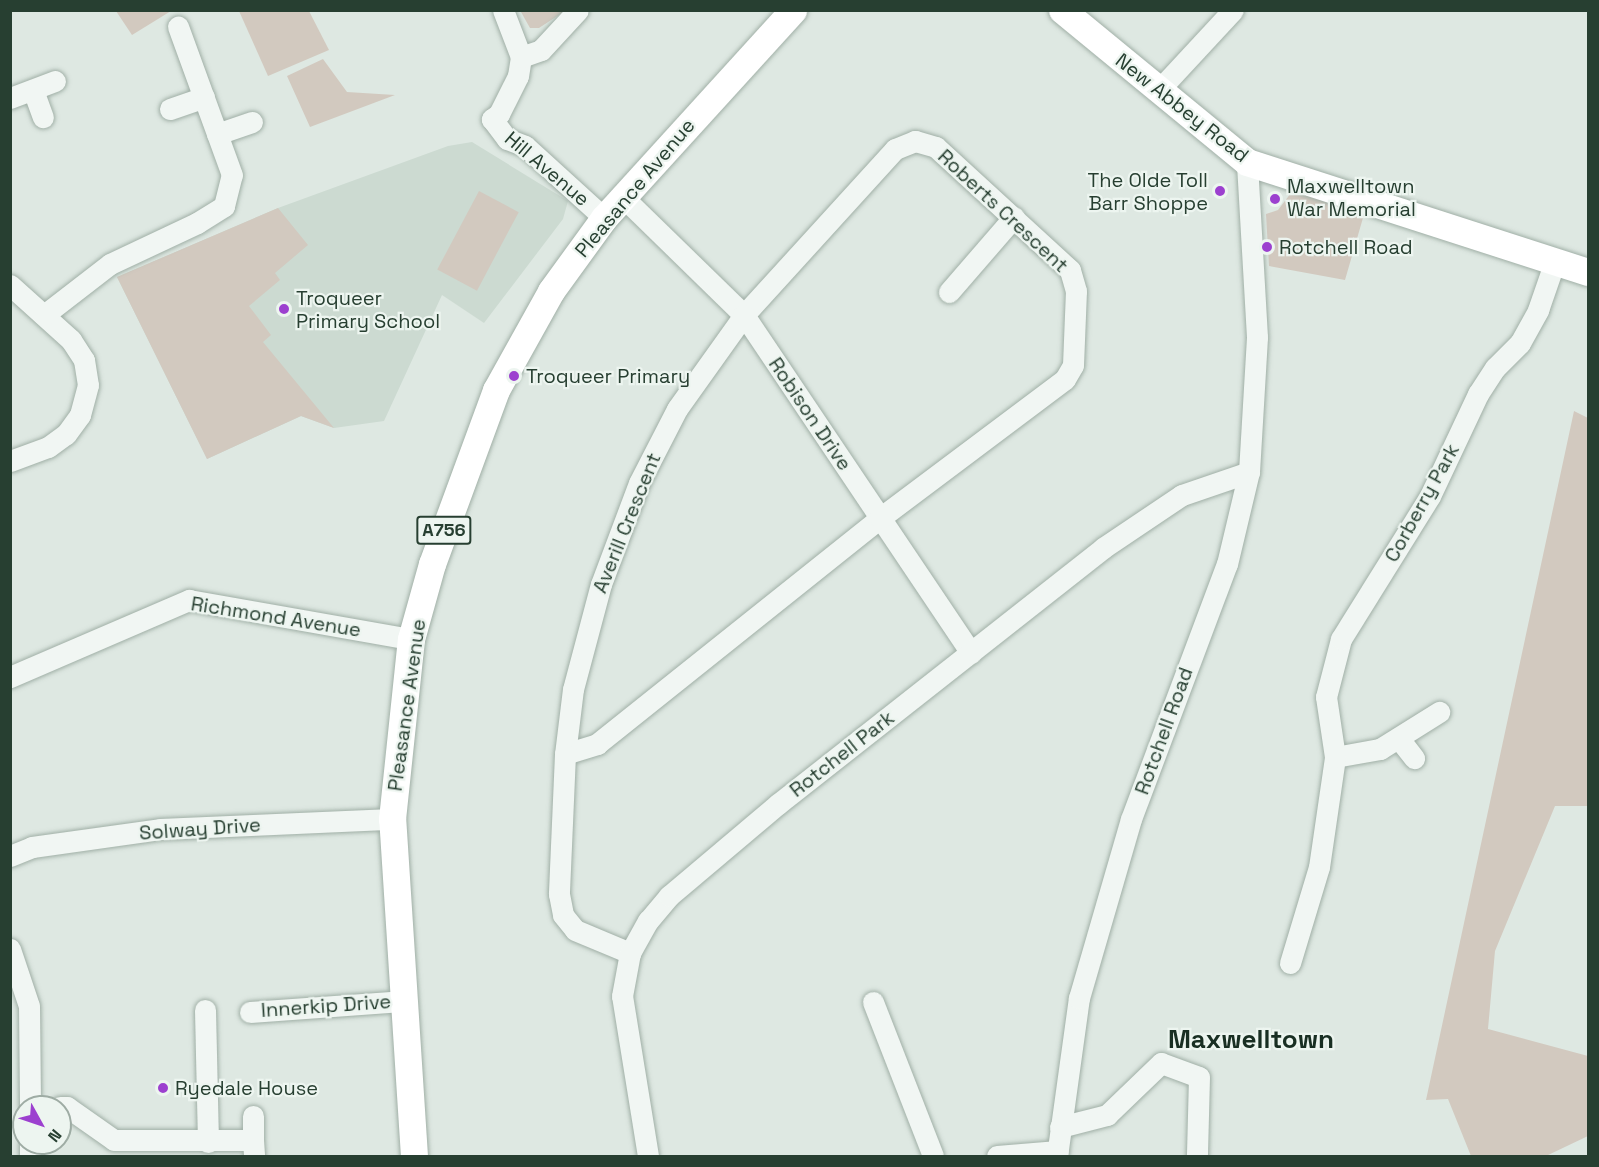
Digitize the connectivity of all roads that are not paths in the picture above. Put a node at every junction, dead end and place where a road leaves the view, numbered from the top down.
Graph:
1 (503, 10) edge
2 (578, 10) edge
3 (793, 10) edge
4 (1062, 10) edge
5 (1233, 10) edge
6 (178, 27) dead end
7 (521, 57) junction
8 (56, 81) dead end
9 (33, 90) junction
10 (1158, 91) junction
11 (204, 97) junction
12 (10, 98) edge
13 (170, 109) dead end
14 (43, 117) dead end
15 (252, 122) dead end
16 (217, 134) junction
17 (1247, 162) junction
18 (622, 197) junction
19 (1014, 217) junction
20 (604, 218) junction
21 (1555, 261) junction
22 (1588, 272) edge
23 (10, 285) edge
24 (949, 292) dead end
25 (44, 315) junction
26 (744, 315) junction
27 (10, 461) edge
28 (1249, 472) junction
29 (880, 518) junction
30 (411, 639) junction
31 (971, 653) junction
32 (10, 678) edge
33 (1438, 712) dead end
34 (1400, 740) junction
35 (565, 754) junction
36 (1335, 757) junction
37 (1414, 758) dead end
38 (392, 819) junction
39 (10, 856) edge
40 (10, 949) edge
41 (630, 953) junction
42 (1290, 963) dead end
43 (402, 1001) junction
44 (873, 1002) dead end
45 (20, 1005) edge
46 (205, 1010) dead end
47 (250, 1012) dead end
48 (29, 1095) edge
49 (72, 1111) edge
50 (253, 1116) dead end
51 (1060, 1127) junction
52 (208, 1142) junction
53 (254, 1148) edge
54 (1058, 1154) edge
55 (414, 1156) edge
56 (648, 1156) edge
57 (933, 1156) edge
58 (997, 1156) edge
59 (1197, 1156) edge

1 - 7 street
2 - 7 street
3 - 18 main road, Pleasance Avenue / A756
4 - 10 main road, New Abbey Road
5 - 10 street
6 - 11 street
7 - 20 street, Hill Avenue
8 - 9 street
9 - 12 street
9 - 14 street
10 - 17 main road, New Abbey Road
11 - 13 street
11 - 16 street
15 - 16 street
16 - 25 street
17 - 21 main road, New Abbey Road
17 - 28 street, Rotchell Road
18 - 20 main road, Pleasance Avenue / A756
18 - 26 street, Robison Drive
19 - 24 street
19 - 26 street, Roberts Crescent
19 - 29 street, Roberts Crescent
20 - 30 main road, Pleasance Avenue / A756
21 - 22 main road, New Abbey Road
21 - 36 street, Corberry Park
23 - 25 street
25 - 27 street
26 - 29 street, Robison Drive
26 - 35 street, Averill Crescent
28 - 31 street, Rotchell Park
28 - 51 street, Rotchell Road
29 - 31 street, Robison Drive
29 - 35 street
30 - 32 street, Richmond Avenue
30 - 38 main road, Pleasance Avenue / A756
31 - 41 street, Rotchell Park
33 - 34 street
34 - 36 street
34 - 37 street
35 - 41 street, Averill Crescent
36 - 42 street, Corberry Park
38 - 39 street, Solway Drive
38 - 43 main road, Pleasance Avenue / A756
40 - 45 street
41 - 56 street, Rotchell Park
43 - 47 street, Innerkip Drive
43 - 55 main road, Pleasance Avenue / A756
44 - 57 street
45 - 48 street
46 - 52 street
49 - 52 street
50 - 53 street
51 - 54 street, Rotchell Road
51 - 59 street
52 - 53 street
54 - 58 street

